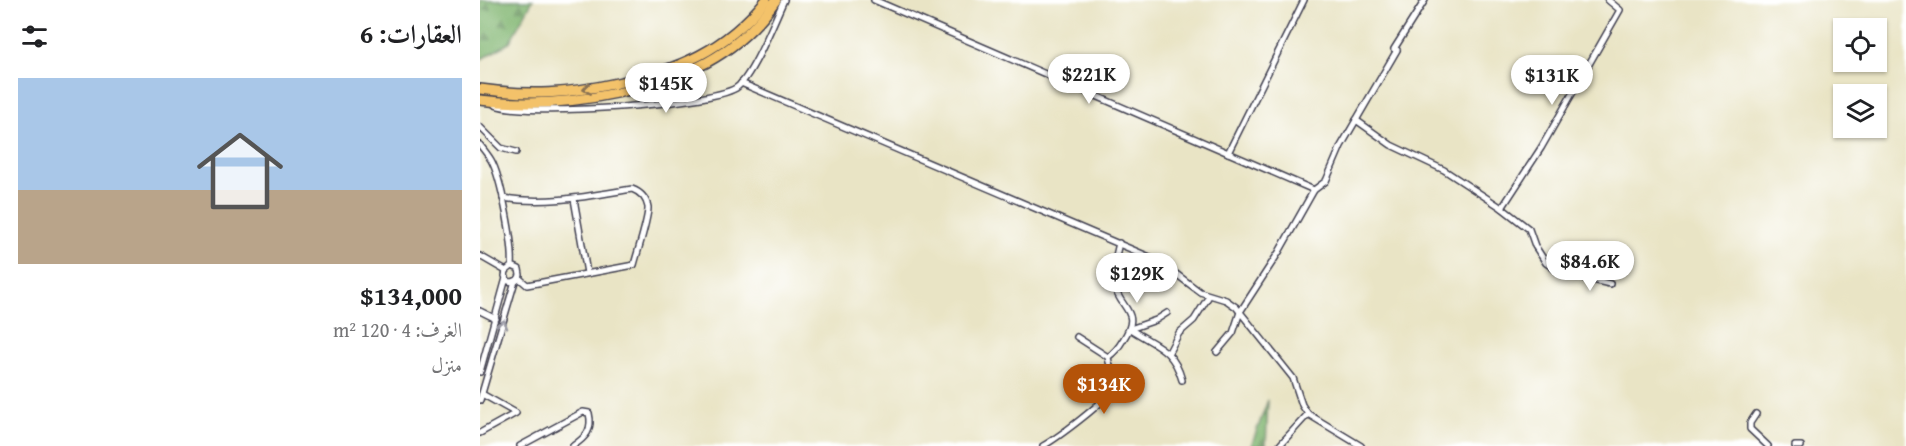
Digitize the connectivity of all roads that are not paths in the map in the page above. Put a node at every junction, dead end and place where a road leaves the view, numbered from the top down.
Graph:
1 (766, 0) edge
2 (776, 0) edge
3 (783, 0) edge
4 (874, 0) edge
5 (1304, 0) edge
6 (1425, 0) edge
7 (1608, 0) edge
8 (741, 83) junction
9 (480, 89) edge
10 (483, 100) edge
11 (1356, 120) junction
12 (480, 127) edge
13 (480, 145) edge
14 (516, 152) dead end
15 (1228, 153) junction
16 (1314, 190) junction
17 (503, 198) junction
18 (574, 199) junction
19 (1502, 208) junction
20 (1119, 243) junction
21 (480, 256) edge
22 (1588, 264) dead end
23 (512, 267) junction
24 (506, 270) junction
25 (587, 273) junction
26 (1577, 277) junction
27 (506, 278) junction
28 (517, 280) junction
29 (1610, 284) dead end
30 (1209, 297) junction
31 (480, 311) edge
32 (1240, 312) junction
33 (1167, 314) dead end
34 (495, 319) junction
35 (1130, 329) junction
36 (1077, 337) dead end
37 (1169, 352) junction
38 (1217, 352) dead end
39 (1108, 357) junction
40 (480, 372) edge
41 (1182, 380) dead end
42 (482, 394) junction
43 (480, 400) edge
44 (1308, 414) junction
45 (1756, 414) dead end
46 (480, 433) edge
47 (520, 446) edge
48 (573, 446) edge
49 (1043, 446) edge
50 (1279, 446) edge
51 (1361, 446) edge
52 (1767, 446) edge
53 (1795, 446) edge
54 (1801, 446) edge

1 -> 9 highway
2 - 10 highway
3 - 8 street
4 - 15 street
5 - 15 street
6 - 11 street
7 - 19 street
8 - 10 street
8 - 20 street
11 - 16 street
11 - 19 street
12 - 14 street
13 - 17 street
15 - 16 street
16 - 32 street
17 - 18 street
17 - 23 street
18 - 25 street
18 - 25 street
19 - 26 street
20 - 30 street
20 - 35 street
21 - 24 street
22 - 26 street
23 - 24 street
23 - 28 street
24 - 27 street
25 - 28 street
26 - 29 street
27 - 28 street
27 - 34 street
42 -> 28 street
30 - 32 street
30 - 37 street
31 - 34 street
32 - 38 street
32 - 44 street
33 - 35 street
34 - 40 street
35 - 37 street
35 - 39 street
36 - 39 street
37 - 41 street
39 - 49 street
42 - 43 street
42 - 46 street
44 - 50 street
44 - 51 street
45 - 52 street
47 - 48 street
53 - 54 street

